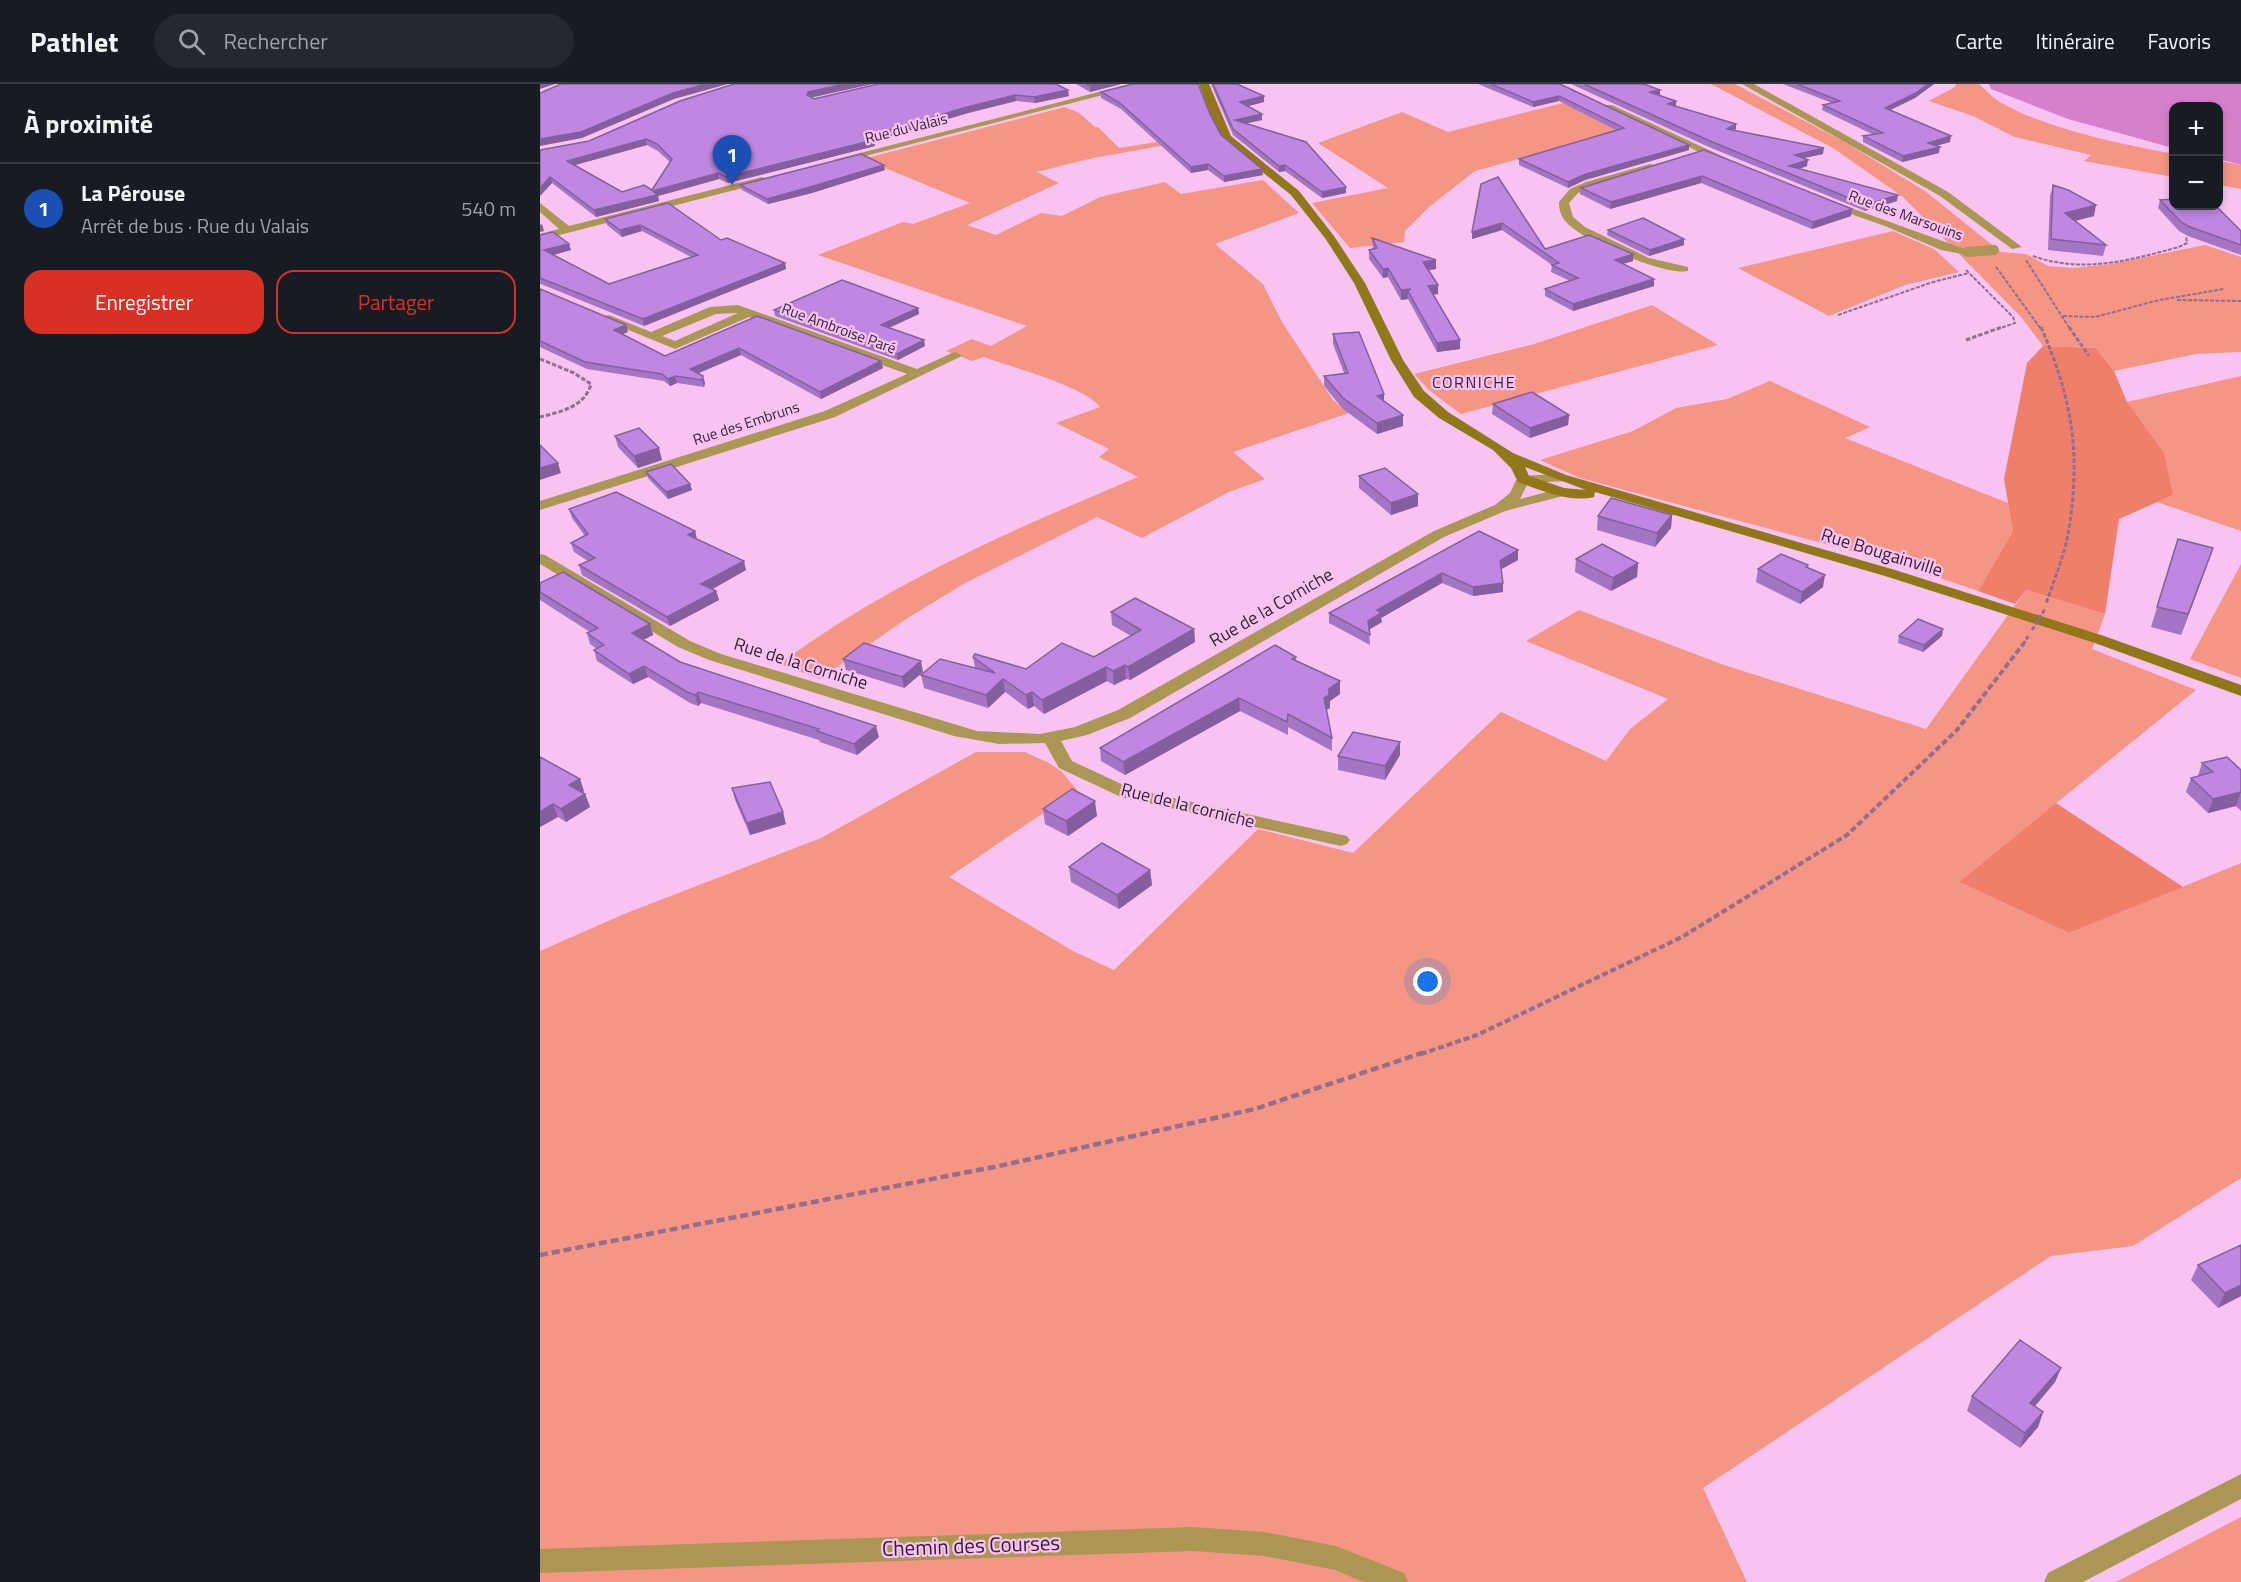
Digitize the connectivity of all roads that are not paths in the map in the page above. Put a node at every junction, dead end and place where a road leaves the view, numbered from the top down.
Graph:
1 (1141, 84) edge
2 (1204, 84) edge
3 (1747, 84) edge
4 (1600, 104) edge
5 (1704, 151) junction
6 (825, 164) edge
7 (1736, 164) edge
8 (769, 178) edge
9 (1819, 199) edge
10 (540, 206) edge
11 (567, 230) junction
12 (540, 237) edge
13 (1684, 268) dead end
14 (748, 313) junction
15 (597, 315) edge
16 (651, 336) junction
17 (956, 356) dead end
18 (919, 374) junction
19 (1510, 456) junction
20 (1523, 479) junction
21 (1562, 485) junction
22 (540, 506) edge
23 (1500, 508) junction
24 (540, 558) edge
25 (2241, 691) edge
26 (1052, 739) junction
27 (1341, 840) dead end
28 (2241, 1486) edge
29 (540, 1561) edge
30 (1395, 1582) edge
31 (2057, 1582) edge

1 - 6 street, Rue du Valais
2 - 19 street
3 - 9 street, Rue des Marsouins, bridge
4 - 5 street
5 - 7 street
5 - 13 street
8 - 11 street
10 - 11 street
11 - 12 street
14 - 16 street, Rue Ambroise Paré
14 - 16 street
14 - 18 street, Rue Ambroise Paré
15 - 16 street
17 - 18 street, Rue des Embruns
18 - 22 street, Rue des Embruns
19 - 20 street
19 - 21 street
20 - 21 street
20 - 23 street, Rue de la Corniche
21 - 23 street
21 - 25 street, Rue Bougainville
23 - 26 street, Rue de la Corniche
24 - 26 street, Rue de la Corniche
26 - 27 street, Rue de la corniche
28 - 31 street
29 - 30 street, Chemin des Courses

